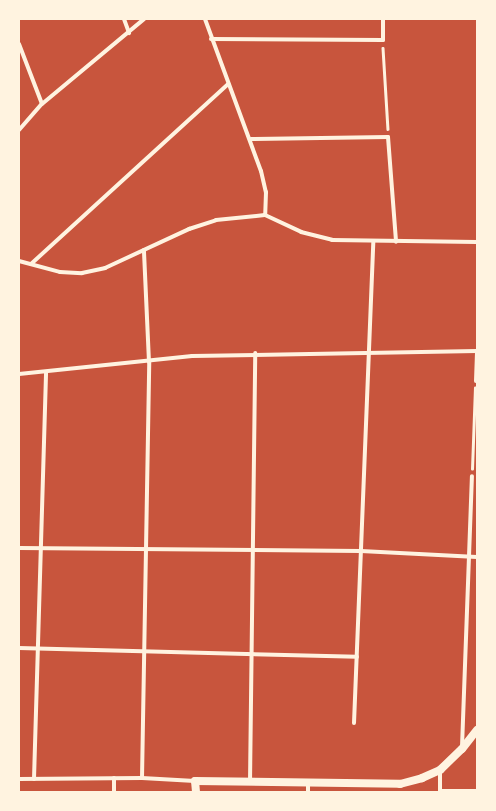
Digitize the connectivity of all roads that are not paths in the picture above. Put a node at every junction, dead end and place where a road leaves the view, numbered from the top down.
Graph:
1 (124, 19) edge
2 (144, 19) edge
3 (205, 19) edge
4 (383, 19) edge
5 (129, 33) junction
6 (211, 39) junction
7 (19, 44) edge
8 (228, 84) junction
9 (42, 104) junction
10 (19, 130) edge
11 (251, 139) junction
12 (265, 215) junction
13 (373, 241) junction
14 (396, 242) junction
15 (477, 242) edge
16 (144, 250) junction
17 (19, 261) edge
18 (31, 264) junction
19 (477, 351) edge
20 (368, 352) junction
21 (256, 353) junction
22 (149, 362) junction
23 (46, 373) junction
24 (19, 374) edge
25 (476, 381) road end
26 (472, 476) road end
27 (19, 548) edge
28 (42, 550) junction
29 (146, 551) junction
30 (254, 551) junction
31 (361, 551) junction
32 (469, 556) junction
33 (477, 557) edge
34 (19, 648) edge
35 (36, 648) junction
36 (144, 651) junction
37 (250, 652) junction
38 (357, 657) junction
39 (354, 723) dead end
40 (477, 730) edge
41 (462, 750) junction
42 (440, 770) junction
43 (34, 778) junction
44 (114, 778) junction
45 (142, 778) junction
46 (19, 779) edge
47 (195, 781) junction
48 (250, 783) junction
49 (308, 788) edge
50 (477, 791) edge
51 (114, 792) edge
52 (196, 792) edge
53 (440, 792) edge

1 - 5 street
2 - 5 street
3 - 6 street
4 - 6 street
5 - 9 street
6 - 8 street
7 - 9 street
8 - 11 street
8 - 18 street
9 - 10 street
11 - 12 street
11 - 14 street
12 - 13 street
12 - 16 street
13 - 14 street
13 - 20 street
14 - 15 street
16 - 18 street
16 - 22 street
17 - 18 street
19 - 20 street
19 - 25 street
20 - 21 street
20 - 31 street
21 - 22 street
21 - 30 street
22 - 23 street
22 - 29 street
23 - 24 street
23 - 28 street
26 - 32 street
27 - 28 street
28 - 29 street
28 - 35 street
29 - 30 street
29 - 36 street
30 - 31 street
30 - 37 street
31 - 32 street
31 - 38 street
32 - 33 street
32 - 41 street
34 - 35 street
35 - 36 street
35 - 43 street
36 - 37 street
36 - 45 street
37 - 38 street
37 - 48 street
38 - 39 street
40 - 41 main road
41 - 42 main road
42 - 49 main road
42 - 53 street
43 - 44 street
43 - 46 street
44 - 45 street
44 - 51 street
45 - 47 street
47 - 48 main road
47 - 52 main road
48 - 49 main road
50 - 53 street

